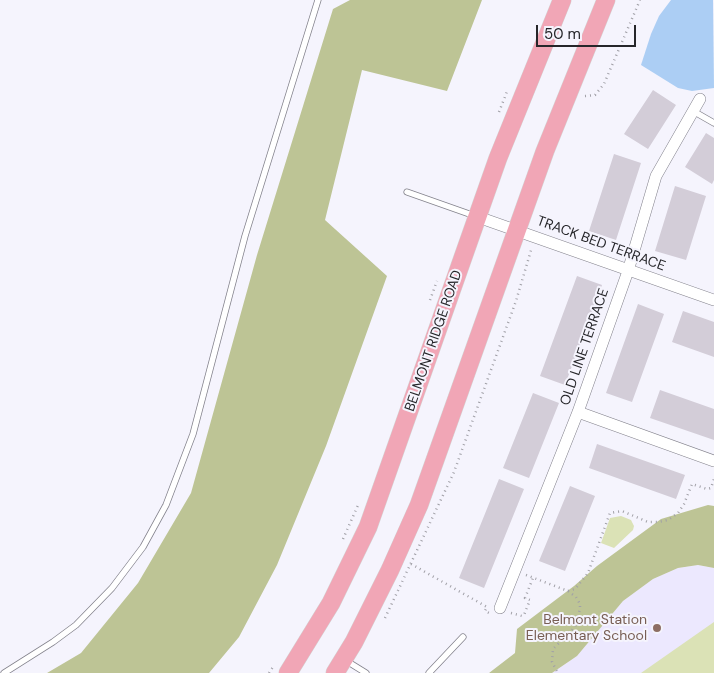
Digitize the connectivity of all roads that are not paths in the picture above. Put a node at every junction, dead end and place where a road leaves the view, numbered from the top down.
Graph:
1 (318, 0) edge
2 (562, 0) edge
3 (606, 0) edge
4 (700, 99) dead end
5 (693, 111) junction
6 (714, 122) edge
7 (407, 192) dead end
8 (478, 217) junction
9 (517, 230) junction
10 (628, 271) junction
11 (714, 300) edge
12 (578, 412) junction
13 (714, 461) edge
14 (501, 611) road end
15 (464, 637) dead end
16 (339, 666) edge
17 (283, 667) edge
18 (4, 673) edge
19 (366, 673) edge
20 (430, 673) edge

1 - 18 lane
2 - 8 main road, BELMONT RIDGE ROAD
3 - 9 main road
4 - 5 street, OLD LINE TERRACE
5 - 6 lane
5 - 10 street, OLD LINE TERRACE
7 - 8 lane
8 - 9 street, TRACK BED TERRACE
8 - 17 main road, BELMONT RIDGE ROAD
9 - 10 street, TRACK BED TERRACE
9 - 16 main road
10 - 11 street, TRACK BED TERRACE
10 - 12 street, OLD LINE TERRACE
12 - 13 street
12 - 14 street, OLD LINE TERRACE
15 - 20 lane
16 - 19 lane

